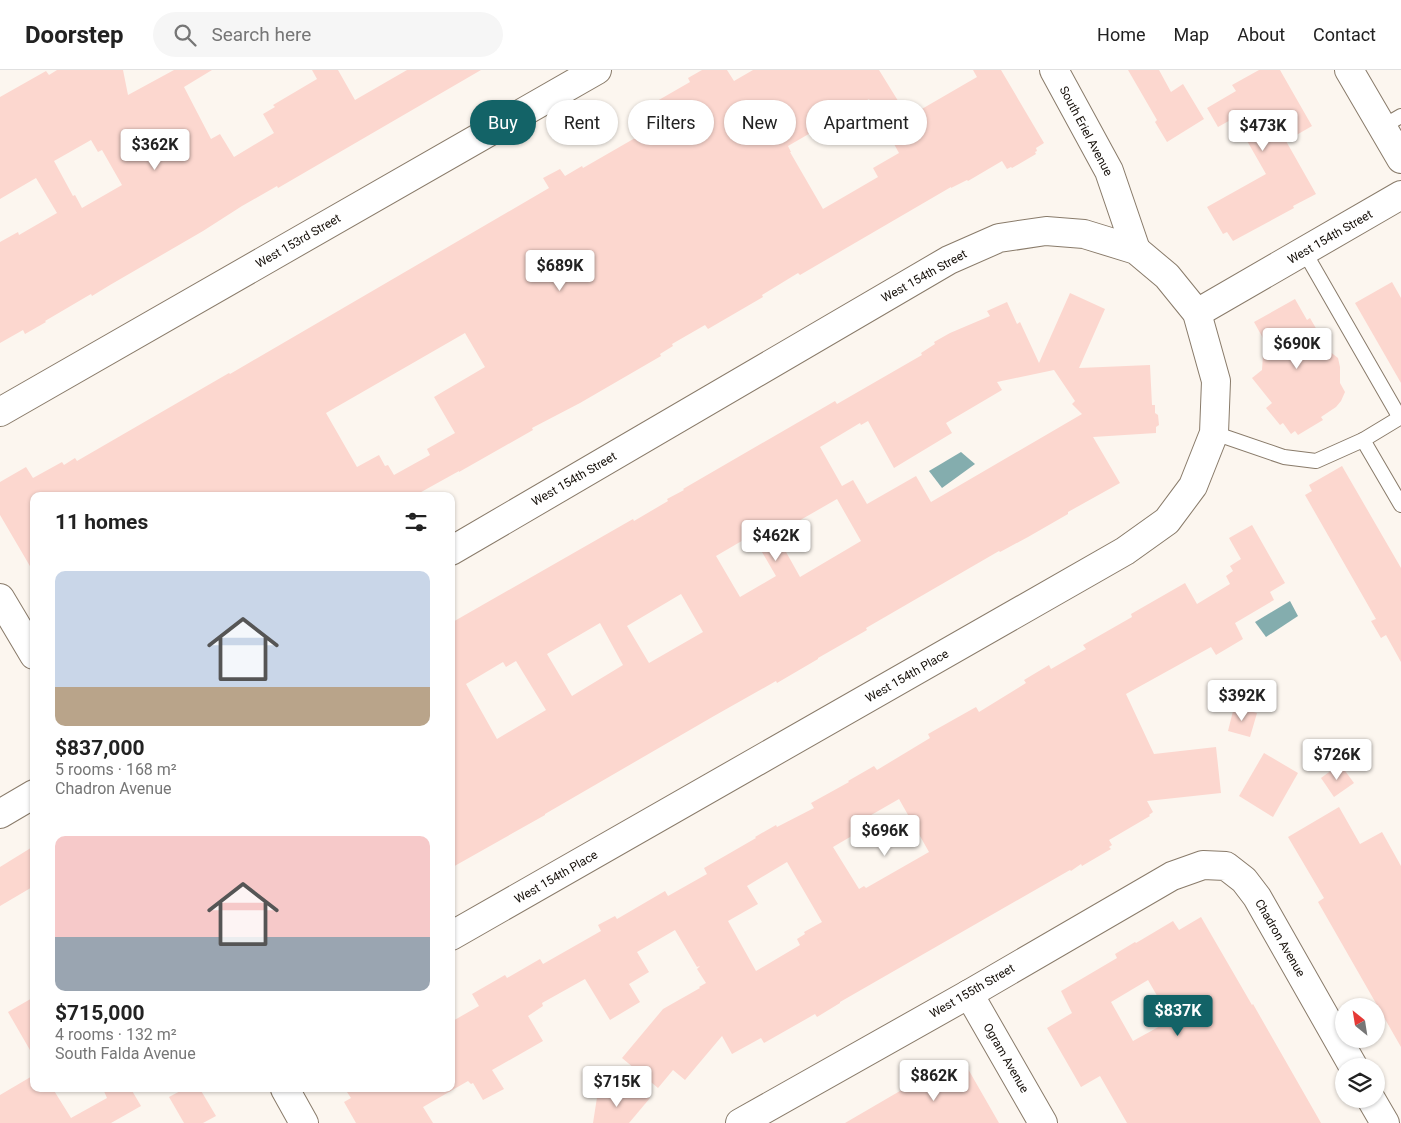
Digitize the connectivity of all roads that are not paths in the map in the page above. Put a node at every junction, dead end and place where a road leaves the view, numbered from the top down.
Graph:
1 (596, 70) edge
2 (1054, 70) edge
3 (1349, 70) edge
4 (1392, 121) edge
5 (1401, 159) edge
6 (1401, 196) edge
7 (1136, 250) junction
8 (1304, 252) junction
9 (1197, 313) junction
10 (0, 412) edge
11 (1400, 417) edge
12 (1214, 433) junction
13 (1363, 440) junction
14 (1401, 505) edge
15 (455, 549) edge
16 (0, 598) edge
17 (30, 648) edge
18 (30, 796) edge
19 (0, 814) edge
20 (1172, 876) joint
21 (455, 934) edge
22 (969, 994) junction
23 (1348, 1058) edge
24 (287, 1092) edge
25 (1376, 1108) edge
26 (304, 1123) edge
27 (740, 1123) edge
28 (1043, 1123) edge
29 (1385, 1123) edge

1 - 10 street, West 153rd Street
2 - 7 street, South Eriel Avenue
3 - 4 street
4 - 5 street
6 - 8 street, West 154th Street
7 - 9 street, West 154th Street
7 - 15 street, West 154th Street
8 - 9 street, West 154th Street
8 - 11 lane
9 - 12 street, West 154th Place
11 - 13 lane
12 - 13 lane
12 - 21 street, West 154th Place
13 - 14 lane
16 - 17 street
18 - 19 street
20 - 22 street, West 155th Street
20 - 23 street, Chadron Avenue
22 - 27 street, West 155th Street
22 - 28 street, Ogram Avenue
24 - 26 street
25 - 29 street

